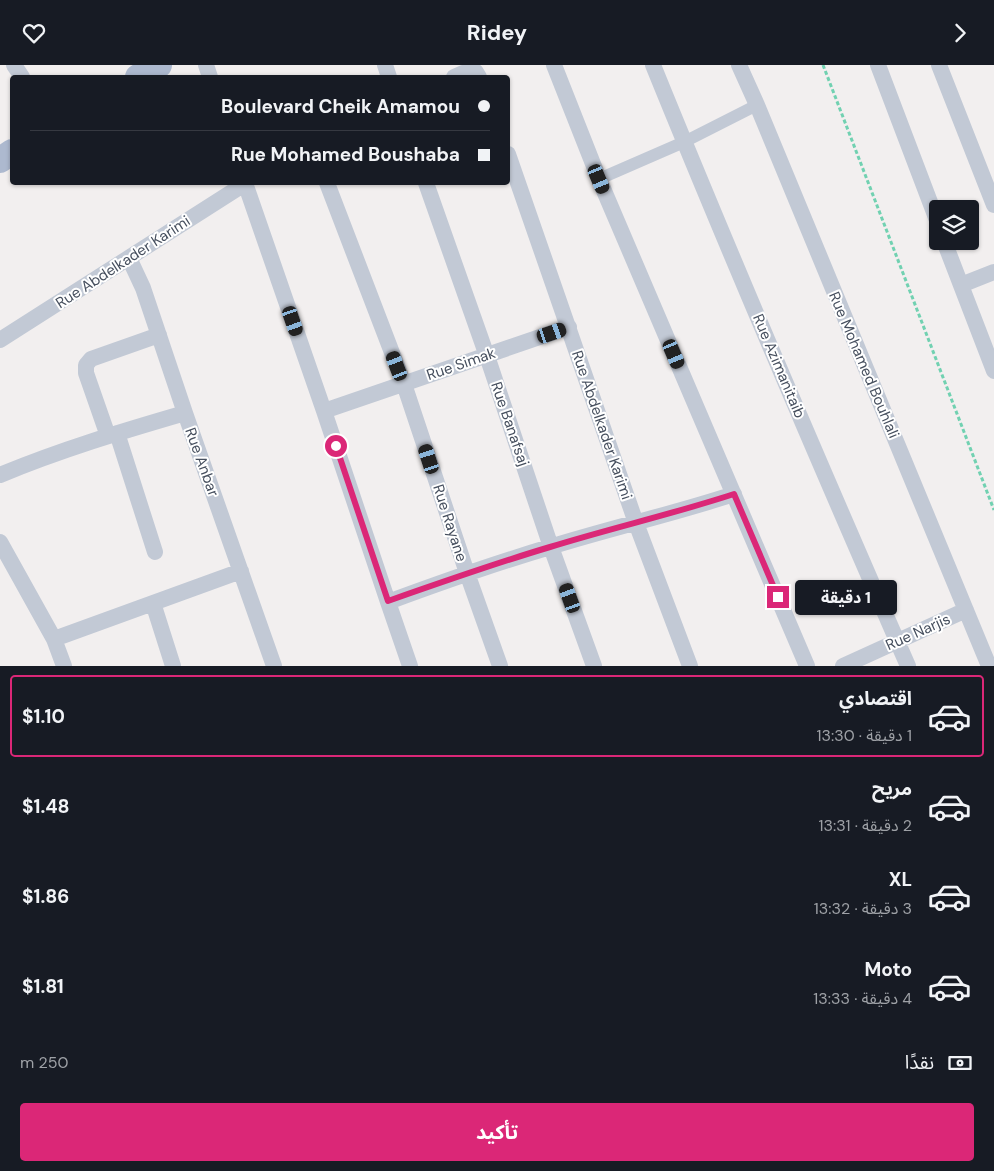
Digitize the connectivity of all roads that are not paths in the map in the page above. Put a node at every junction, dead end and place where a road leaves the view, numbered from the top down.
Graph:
1 (159, 65) edge
2 (554, 65) edge
3 (652, 65) edge
4 (738, 65) edge
5 (878, 65) edge
6 (939, 65) edge
7 (142, 75) edge
8 (458, 75) edge
9 (478, 75) edge
10 (756, 105) junction
11 (684, 142) junction
12 (510, 160) edge
13 (599, 179) junction
14 (242, 185) edge
15 (246, 185) edge
16 (328, 185) edge
17 (427, 185) edge
18 (929, 200) edge
19 (994, 205) edge
20 (947, 250) edge
21 (129, 258) junction
22 (994, 272) edge
23 (960, 285) junction
24 (569, 327) junction
25 (160, 335) junction
26 (0, 340) edge
27 (989, 341) edge
28 (487, 356) junction
29 (994, 371) edge
30 (404, 384) junction
31 (324, 411) junction
32 (185, 413) junction
33 (112, 434) junction
34 (0, 475) edge
35 (734, 494) junction
36 (636, 523) junction
37 (0, 542) edge
38 (551, 547) junction
39 (155, 552) dead end
40 (241, 571) junction
41 (467, 573) junction
42 (388, 601) junction
43 (153, 603) junction
44 (966, 610) junction
45 (54, 639) junction
46 (897, 641) junction
47 (64, 666) edge
48 (174, 666) edge
49 (274, 666) edge
50 (410, 666) edge
51 (500, 666) edge
52 (594, 666) edge
53 (690, 666) edge
54 (807, 666) edge
55 (843, 666) edge
56 (908, 666) edge
57 (989, 666) edge

1 - 7 main road
2 - 13 street
3 - 11 street, Rue Azimanitaib
4 - 10 street, Rue Mohamed Bouhlali
5 - 18 street
6 - 19 street
8 - 9 street
10 - 11 street
10 - 44 street, Rue Mohamed Bouhlali
11 - 13 street
11 - 46 street, Rue Azimanitaib
12 - 24 street, Rue Abdelkader Karimi
13 - 35 street
14 - 21 street, Rue Abdelkader Karimi
15 - 31 street
16 - 30 street, Rue Rayane
17 - 28 street, Rue Banafsaj
20 - 23 street
21 - 25 street, Rue Anbar
21 - 26 street, Rue Abdelkader Karimi
22 - 23 street
23 - 27 street
24 - 28 street, Rue Simak
24 - 36 street, Rue Abdelkader Karimi
25 - 32 street, Rue Anbar
25 - 33 street
27 - 29 street
28 - 30 street, Rue Simak
28 - 38 street, Rue Banafsaj
30 - 31 street, Rue Simak
30 - 41 street, Rue Rayane
31 - 42 street
32 - 33 street
32 - 40 street, Rue Anbar
33 - 34 street
33 - 39 street
35 - 36 street
35 - 54 street
36 - 38 street
36 - 53 street, Rue Abdelkader Karimi
37 - 45 street
38 - 41 street
38 - 52 street, Rue Banafsaj
40 - 43 street
40 - 49 street, Rue Anbar
41 - 42 street
41 - 51 street, Rue Rayane
42 - 50 street
43 - 45 street
43 - 48 street
44 - 46 street, Rue Narjis
44 - 57 street, Rue Mohamed Bouhlali
45 - 47 street
46 - 55 street, Rue Narjis
46 - 56 street, Rue Azimanitaib

